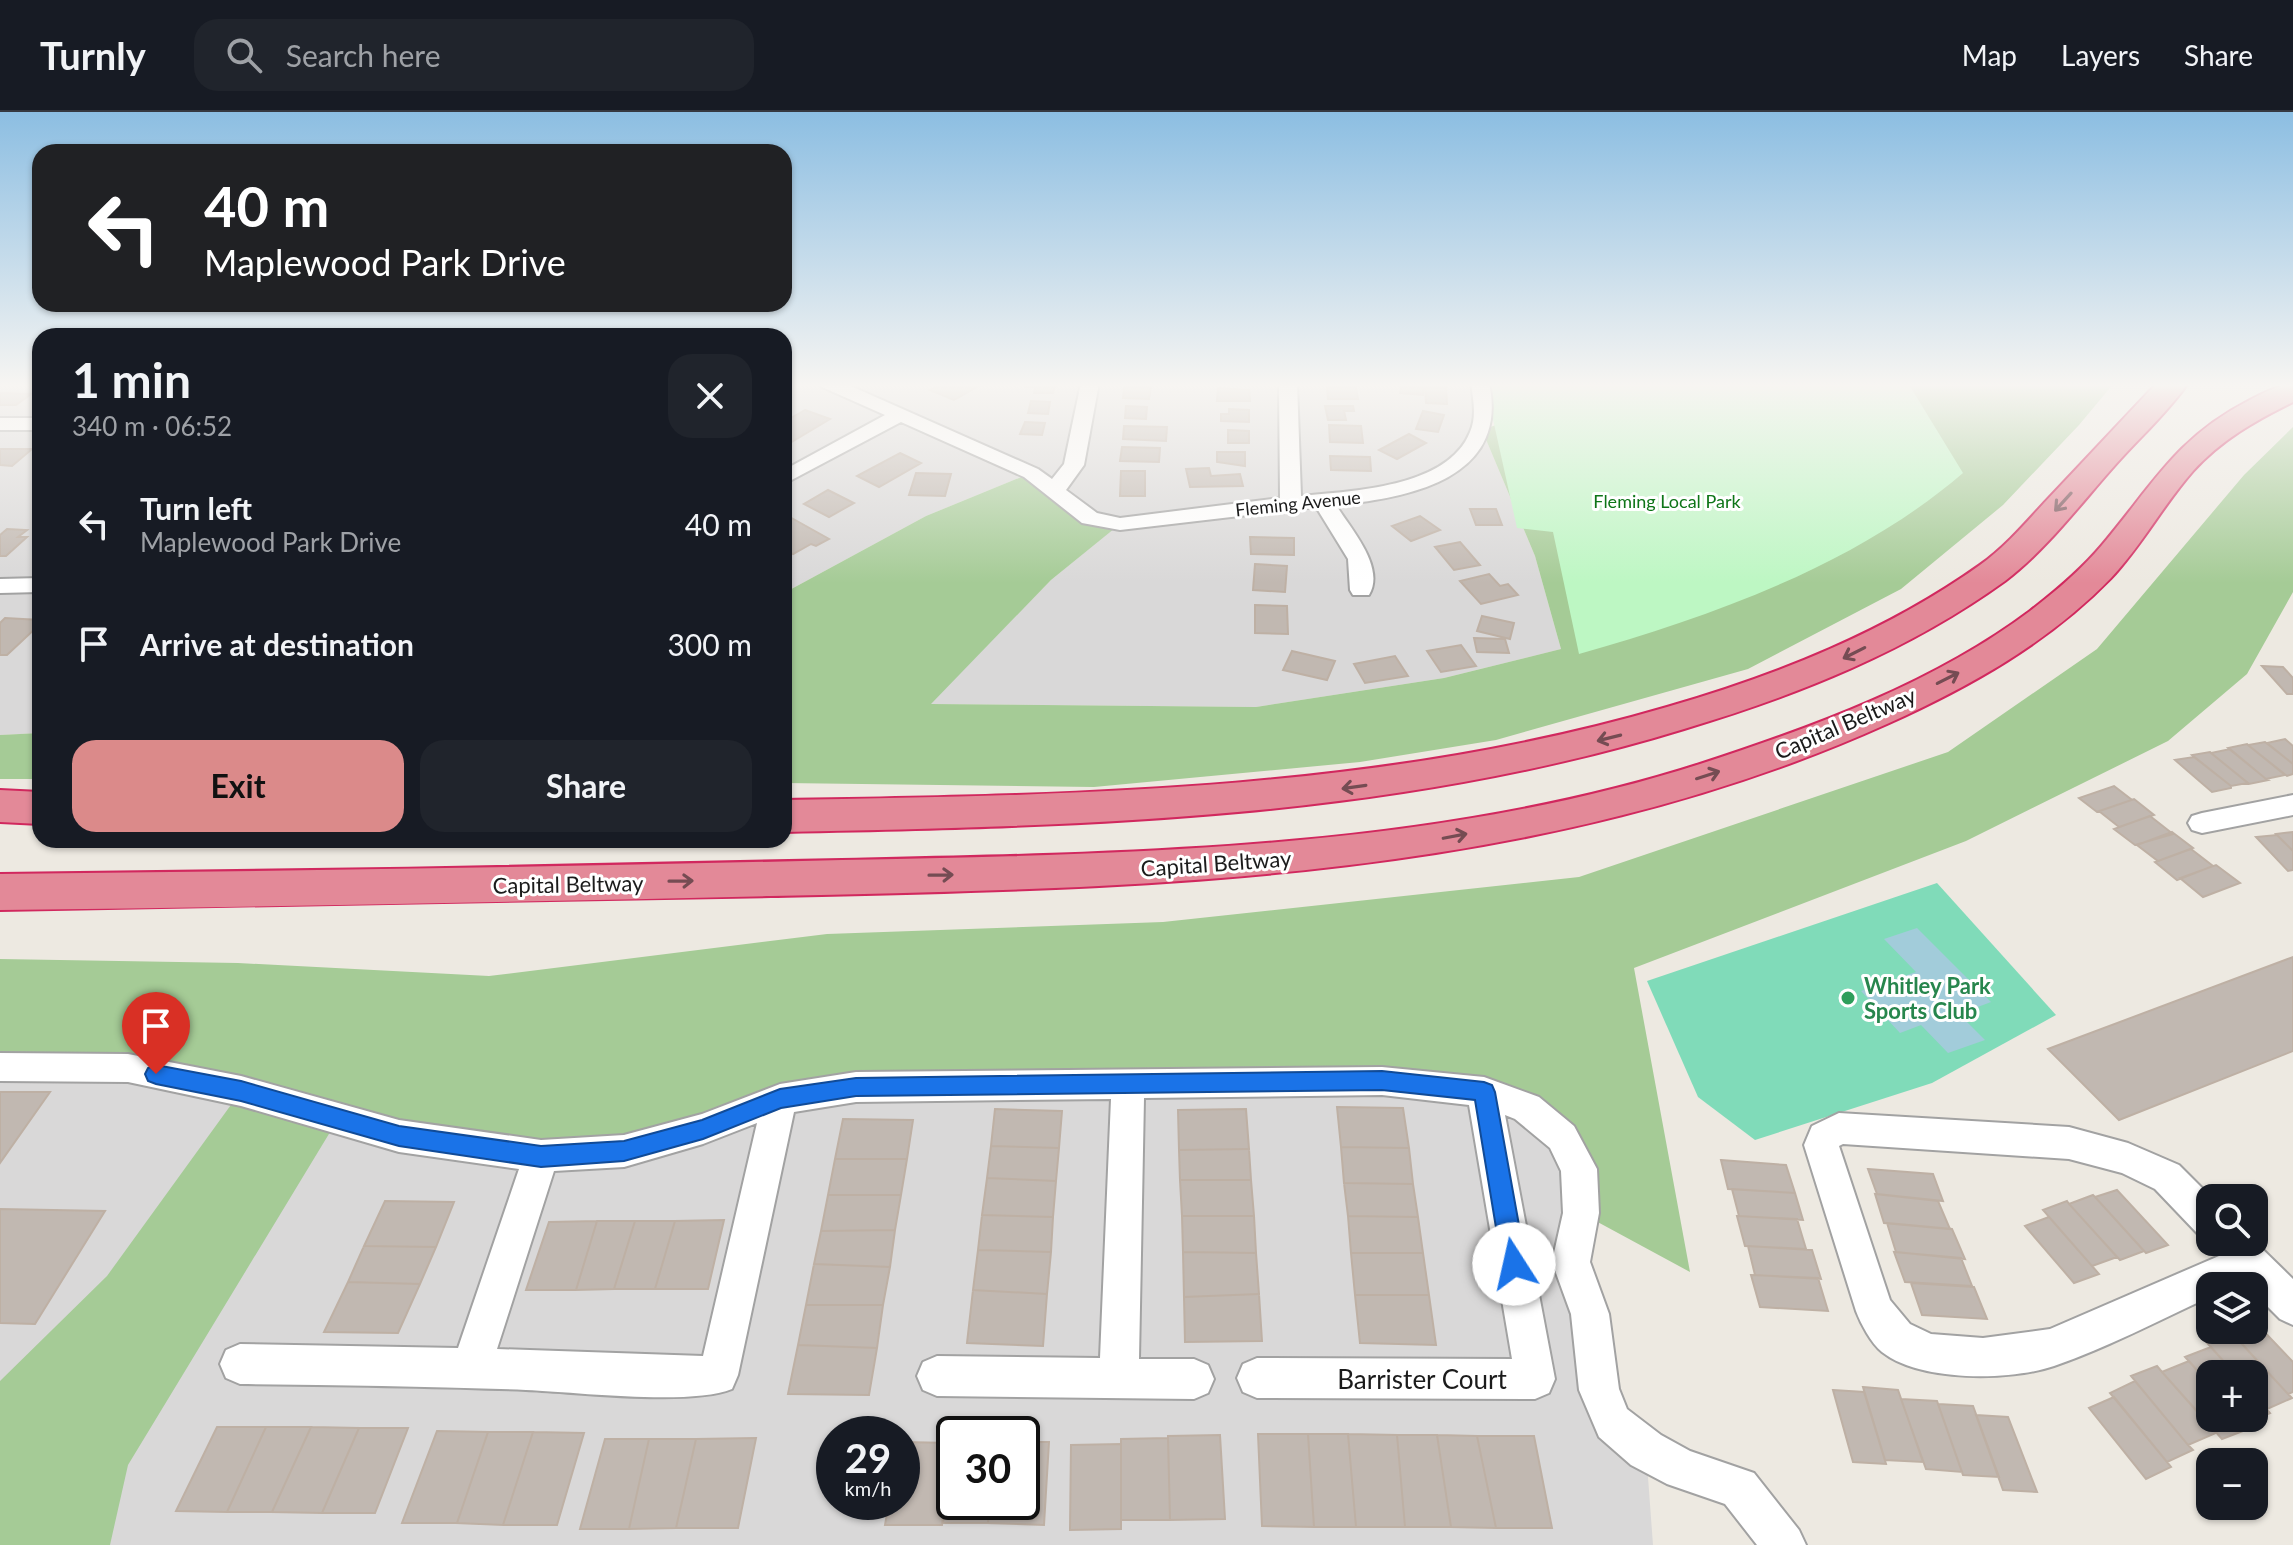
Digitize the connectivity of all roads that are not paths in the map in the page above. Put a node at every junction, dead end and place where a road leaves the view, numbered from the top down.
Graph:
1 (835, 450) edge
2 (978, 450) edge
3 (1077, 450) edge
4 (1290, 450) edge
5 (1467, 450) edge
6 (2111, 450) edge
7 (2196, 450) edge
8 (2220, 450) edge
9 (792, 474) edge
10 (1054, 491) junction
11 (1322, 500) junction
12 (1291, 503) junction
13 (2103, 567) junction
14 (32, 585) edge
15 (0, 586) edge
16 (1361, 590) dead end
17 (2293, 805) edge
18 (0, 806) edge
19 (32, 808) edge
20 (792, 816) edge
21 (2202, 823) dead end
22 (0, 831) edge
23 (32, 831) edge
24 (435, 887) junction
25 (0, 892) edge
26 (0, 923) edge
27 (0, 1067) edge
28 (1128, 1082) junction
29 (1484, 1092) junction
30 (780, 1099) junction
31 (541, 1156) junction
32 (2196, 1207) edge
33 (2231, 1256) edge
34 (2243, 1256) edge
35 (2293, 1306) edge
36 (240, 1364) dead end
37 (471, 1368) junction
38 (937, 1376) dead end
39 (1119, 1378) junction
40 (1257, 1378) dead end
41 (1194, 1379) dead end
42 (1784, 1545) edge

1 - 9 street
2 - 10 street, Fleming Avenue
3 - 10 street
4 - 12 street
5 - 11 street, Fleming Avenue
6 -> 20 highway
7 - 13 highway, Capital Beltway
8 - 13 highway
10 - 12 street, Fleming Avenue
11 - 12 street, Fleming Avenue
11 - 16 street
24 -> 13 highway, Capital Beltway
14 - 15 street
17 - 21 street
18 - 19 highway
22 - 23 highway
24 - 25 highway, Capital Beltway
24 - 26 highway
27 - 31 street
28 - 29 street
28 - 30 street
28 - 39 street
29 - 40 street, Barrister Court
29 - 42 street
30 - 31 street
30 - 37 street
31 - 37 street
32 - 33 street
34 - 35 street
36 - 37 street
38 - 39 street
39 - 41 street

